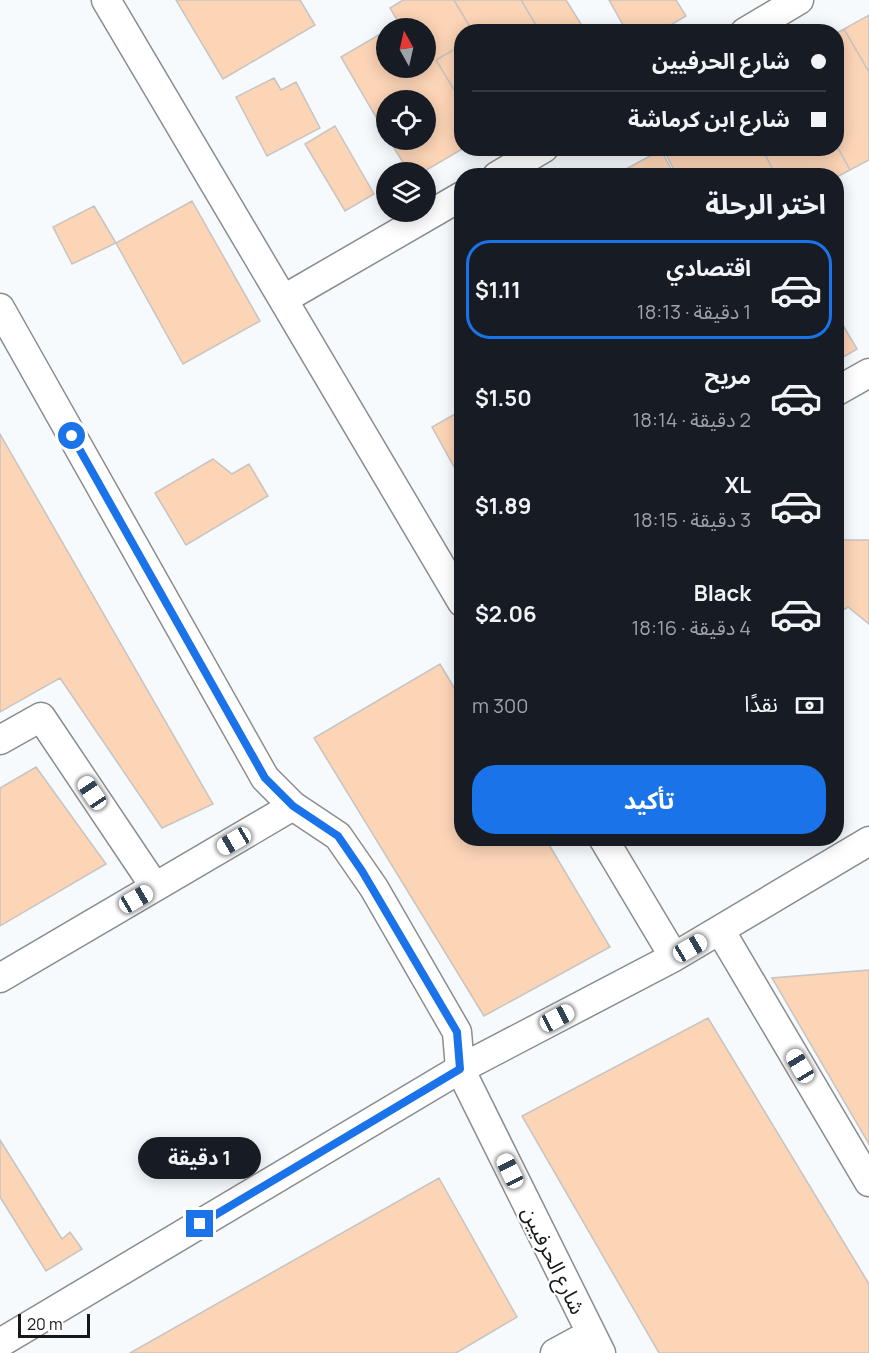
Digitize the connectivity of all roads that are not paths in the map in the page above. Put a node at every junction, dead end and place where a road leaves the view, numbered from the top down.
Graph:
1 (106, 0) edge
2 (800, 0) edge
3 (759, 24) edge
4 (531, 156) edge
5 (510, 168) edge
6 (454, 201) edge
7 (284, 299) junction
8 (1, 310) edge
9 (869, 373) edge
10 (844, 387) edge
11 (454, 588) edge
12 (0, 740) edge
13 (293, 806) junction
14 (869, 841) edge
15 (608, 846) edge
16 (155, 887) junction
17 (720, 930) junction
18 (674, 957) junction
19 (0, 978) edge
20 (460, 1069) junction
21 (869, 1182) edge
22 (0, 1343) edge
23 (595, 1343) edge
24 (555, 1353) edge

1 - 7 street
2 - 3 street
4 - 5 street
6 - 7 street
7 - 11 street
8 - 13 street, شارع الحرفيين
9 - 10 street
12 - 16 street
13 - 16 street
13 - 20 street, شارع الحرفيين
14 - 17 street
15 - 18 street
16 - 19 street
17 - 18 street
17 - 21 street
18 - 20 street
20 - 22 street
20 - 23 street, شارع الحرفيين
23 - 24 street

